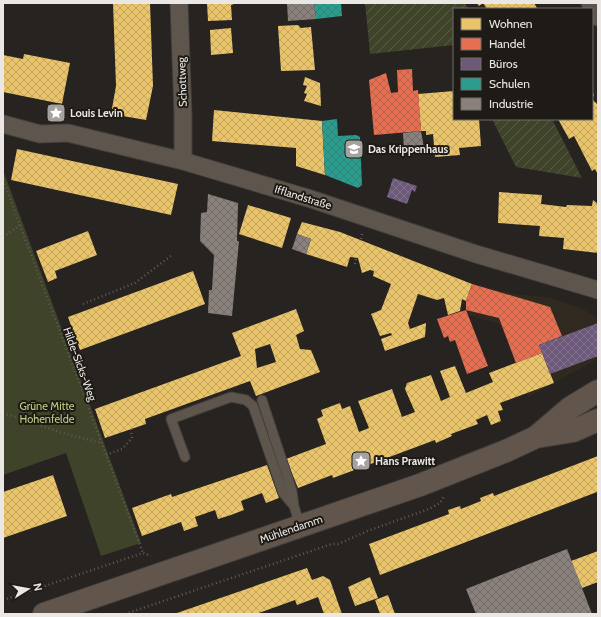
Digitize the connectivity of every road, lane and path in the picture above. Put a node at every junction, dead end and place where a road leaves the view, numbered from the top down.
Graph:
1 (179, 3) edge
2 (593, 8) edge
3 (598, 17) edge
4 (3, 124) edge
5 (183, 161) junction
6 (3, 180) edge
7 (20, 225) junction
8 (3, 237) edge
9 (172, 255) dead end
10 (356, 258) dead end
11 (355, 264) dead end
12 (598, 290) edge
13 (83, 304) dead end
14 (598, 391) edge
15 (262, 400) dead end
16 (3, 412) edge
17 (598, 420) edge
18 (131, 429) dead end
19 (536, 437) junction
20 (101, 443) junction
21 (106, 455) junction
22 (185, 457) dead end
23 (445, 496) dead end
24 (297, 516) junction
25 (143, 553) junction
26 (182, 566) junction
27 (3, 600) edge
28 (44, 614) edge
29 (125, 614) edge

1 - 5 street, Schottweg
2 - 3 street
4 - 5 street, Ifflandstraße
5 - 12 street, Ifflandstraße
6 - 7 path, Hilde-Sicks-Weg
7 - 8 path
7 - 20 path, Hilde-Sicks-Weg
9 - 13 path
10 - 11 path
14 - 19 main road, Mühlendamm
15 - 24 lane
16 - 20 path
17 - 19 main road, Mühlendamm
18 - 21 path
19 - 24 main road, Mühlendamm
20 - 21 path, Hilde-Sicks-Weg
21 - 25 path, Hilde-Sicks-Weg
22 - 24 lane
23 - 29 path
24 - 26 main road, Mühlendamm
25 - 26 path
25 - 27 path
26 - 28 main road, Mühlendamm

